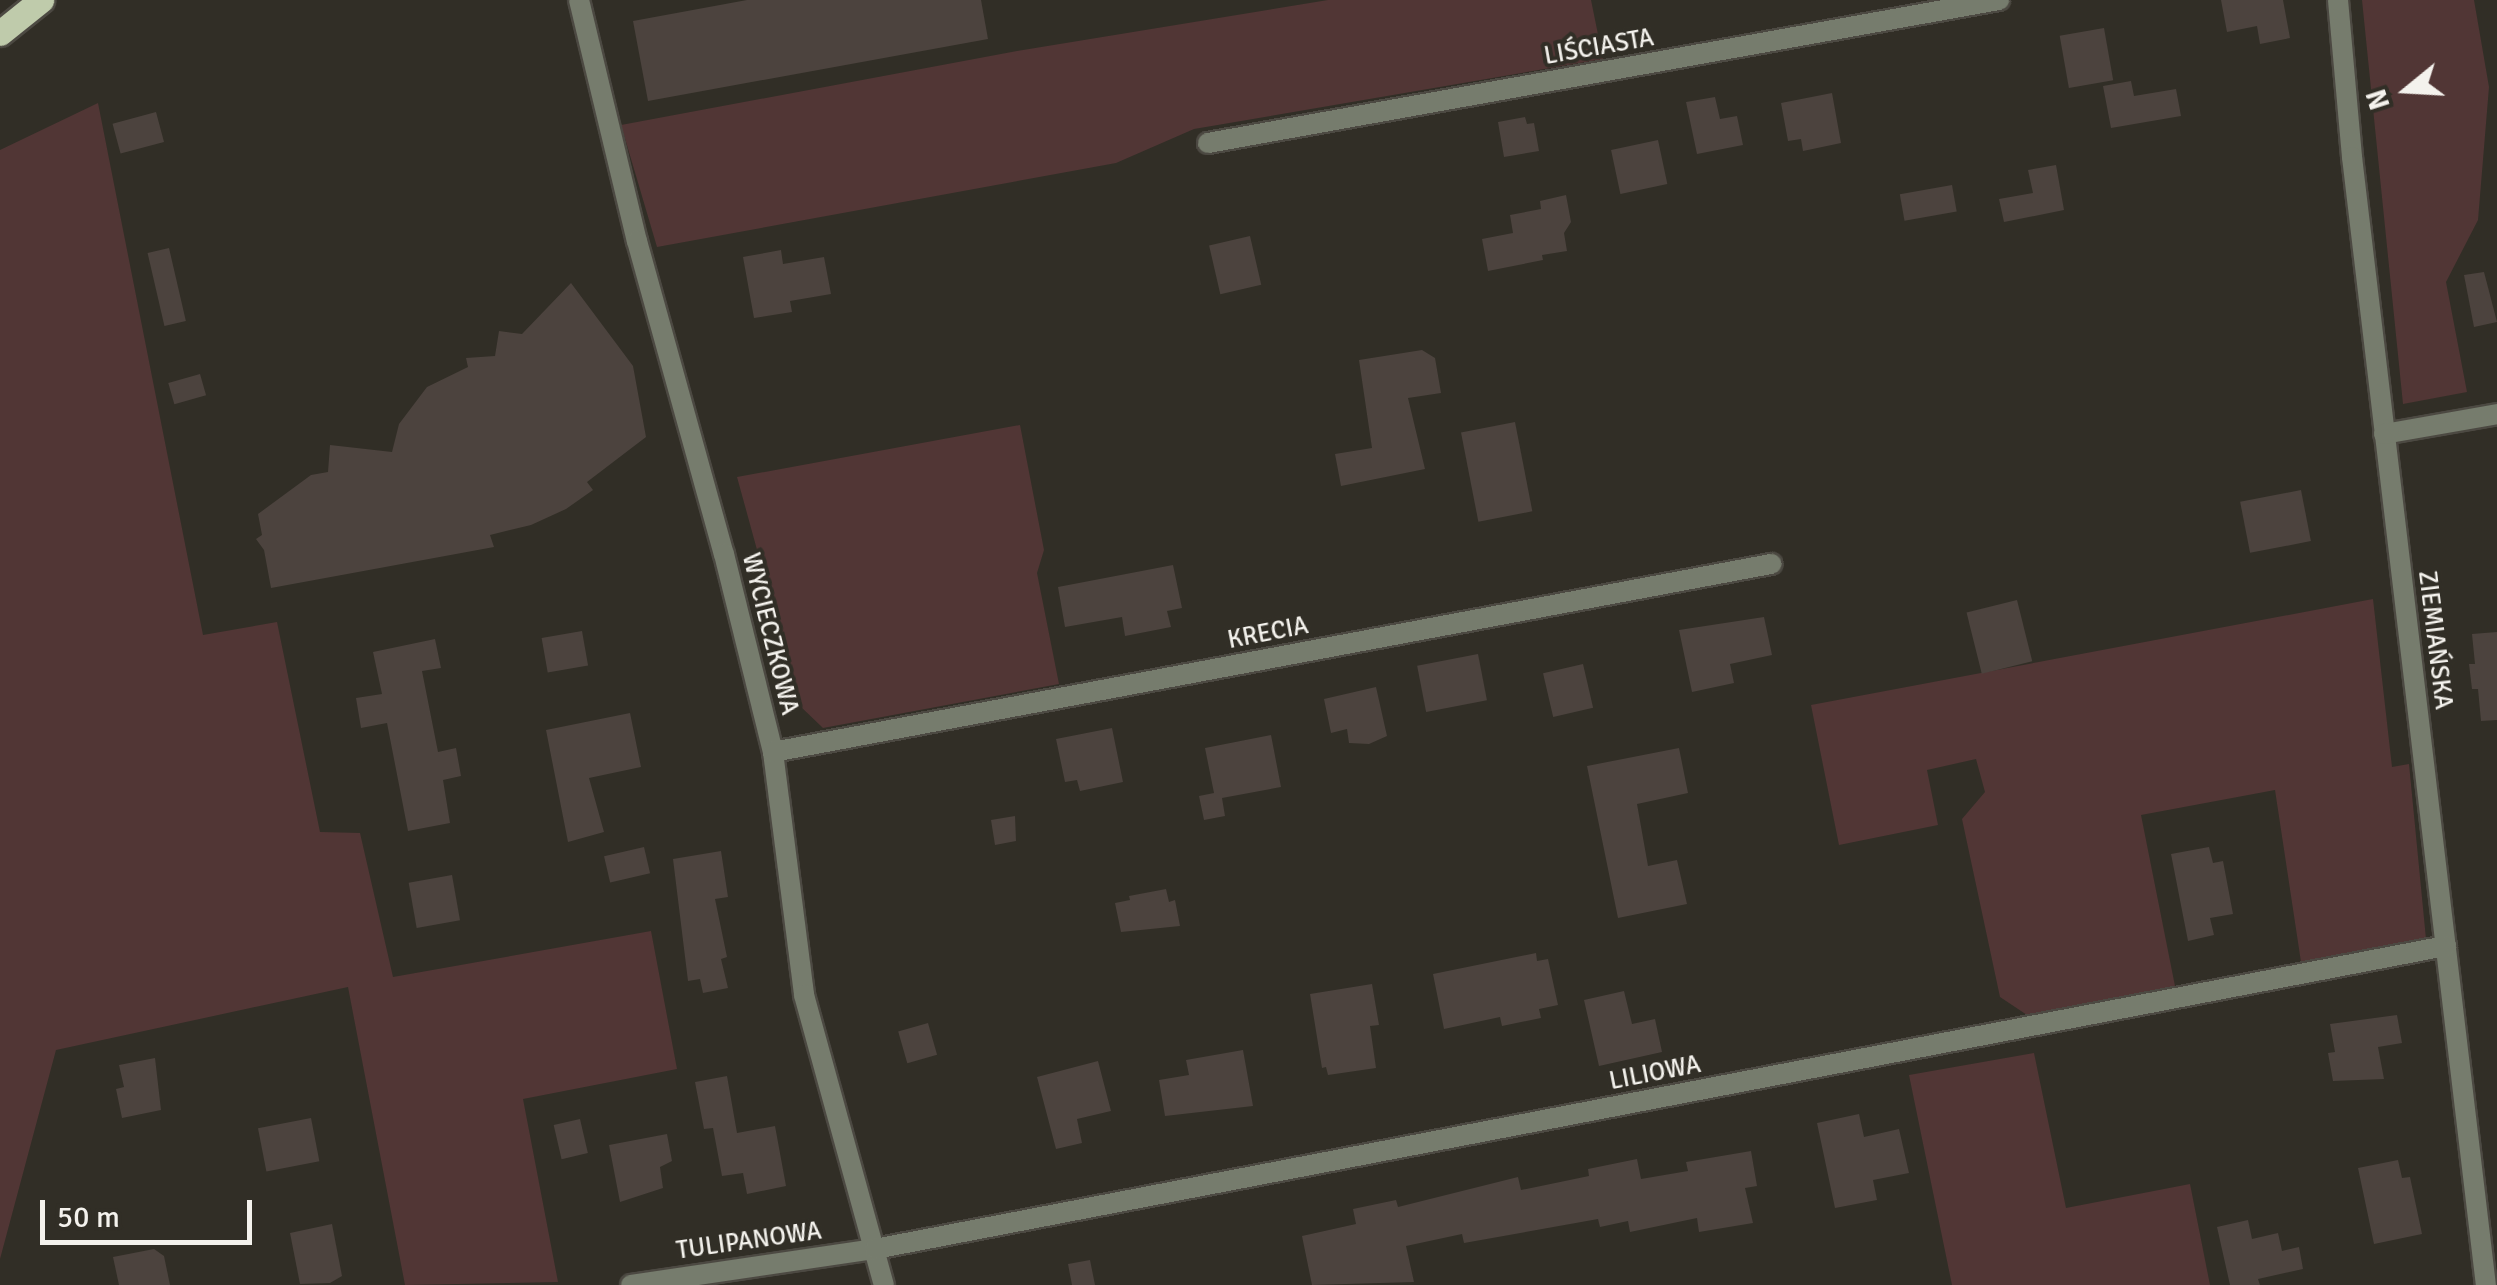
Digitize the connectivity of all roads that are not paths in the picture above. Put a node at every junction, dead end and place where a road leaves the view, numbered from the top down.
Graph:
1 (41, 0) edge
2 (578, 0) edge
3 (1999, 0) edge
4 (2338, 0) edge
5 (0, 33) edge
6 (1208, 143) dead end
7 (2497, 414) edge
8 (2384, 434) junction
9 (1771, 564) dead end
10 (773, 752) junction
11 (2446, 946) junction
12 (875, 1249) junction
13 (631, 1285) edge
14 (884, 1285) edge
15 (2486, 1285) edge

1 - 5 main road
2 - 10 street, WYCIECZKOWA
3 - 6 street, LIŚCIASTA
4 - 8 street, ZIEMIAŃSKA
7 - 8 street
8 - 11 street, ZIEMIAŃSKA
9 - 10 street, KRECIA
10 - 12 street, WYCIECZKOWA
11 - 12 street, LILIOWA
11 - 15 street, ZIEMIAŃSKA
12 - 13 street, TULIPANOWA
12 - 14 street, WYCIECZKOWA

